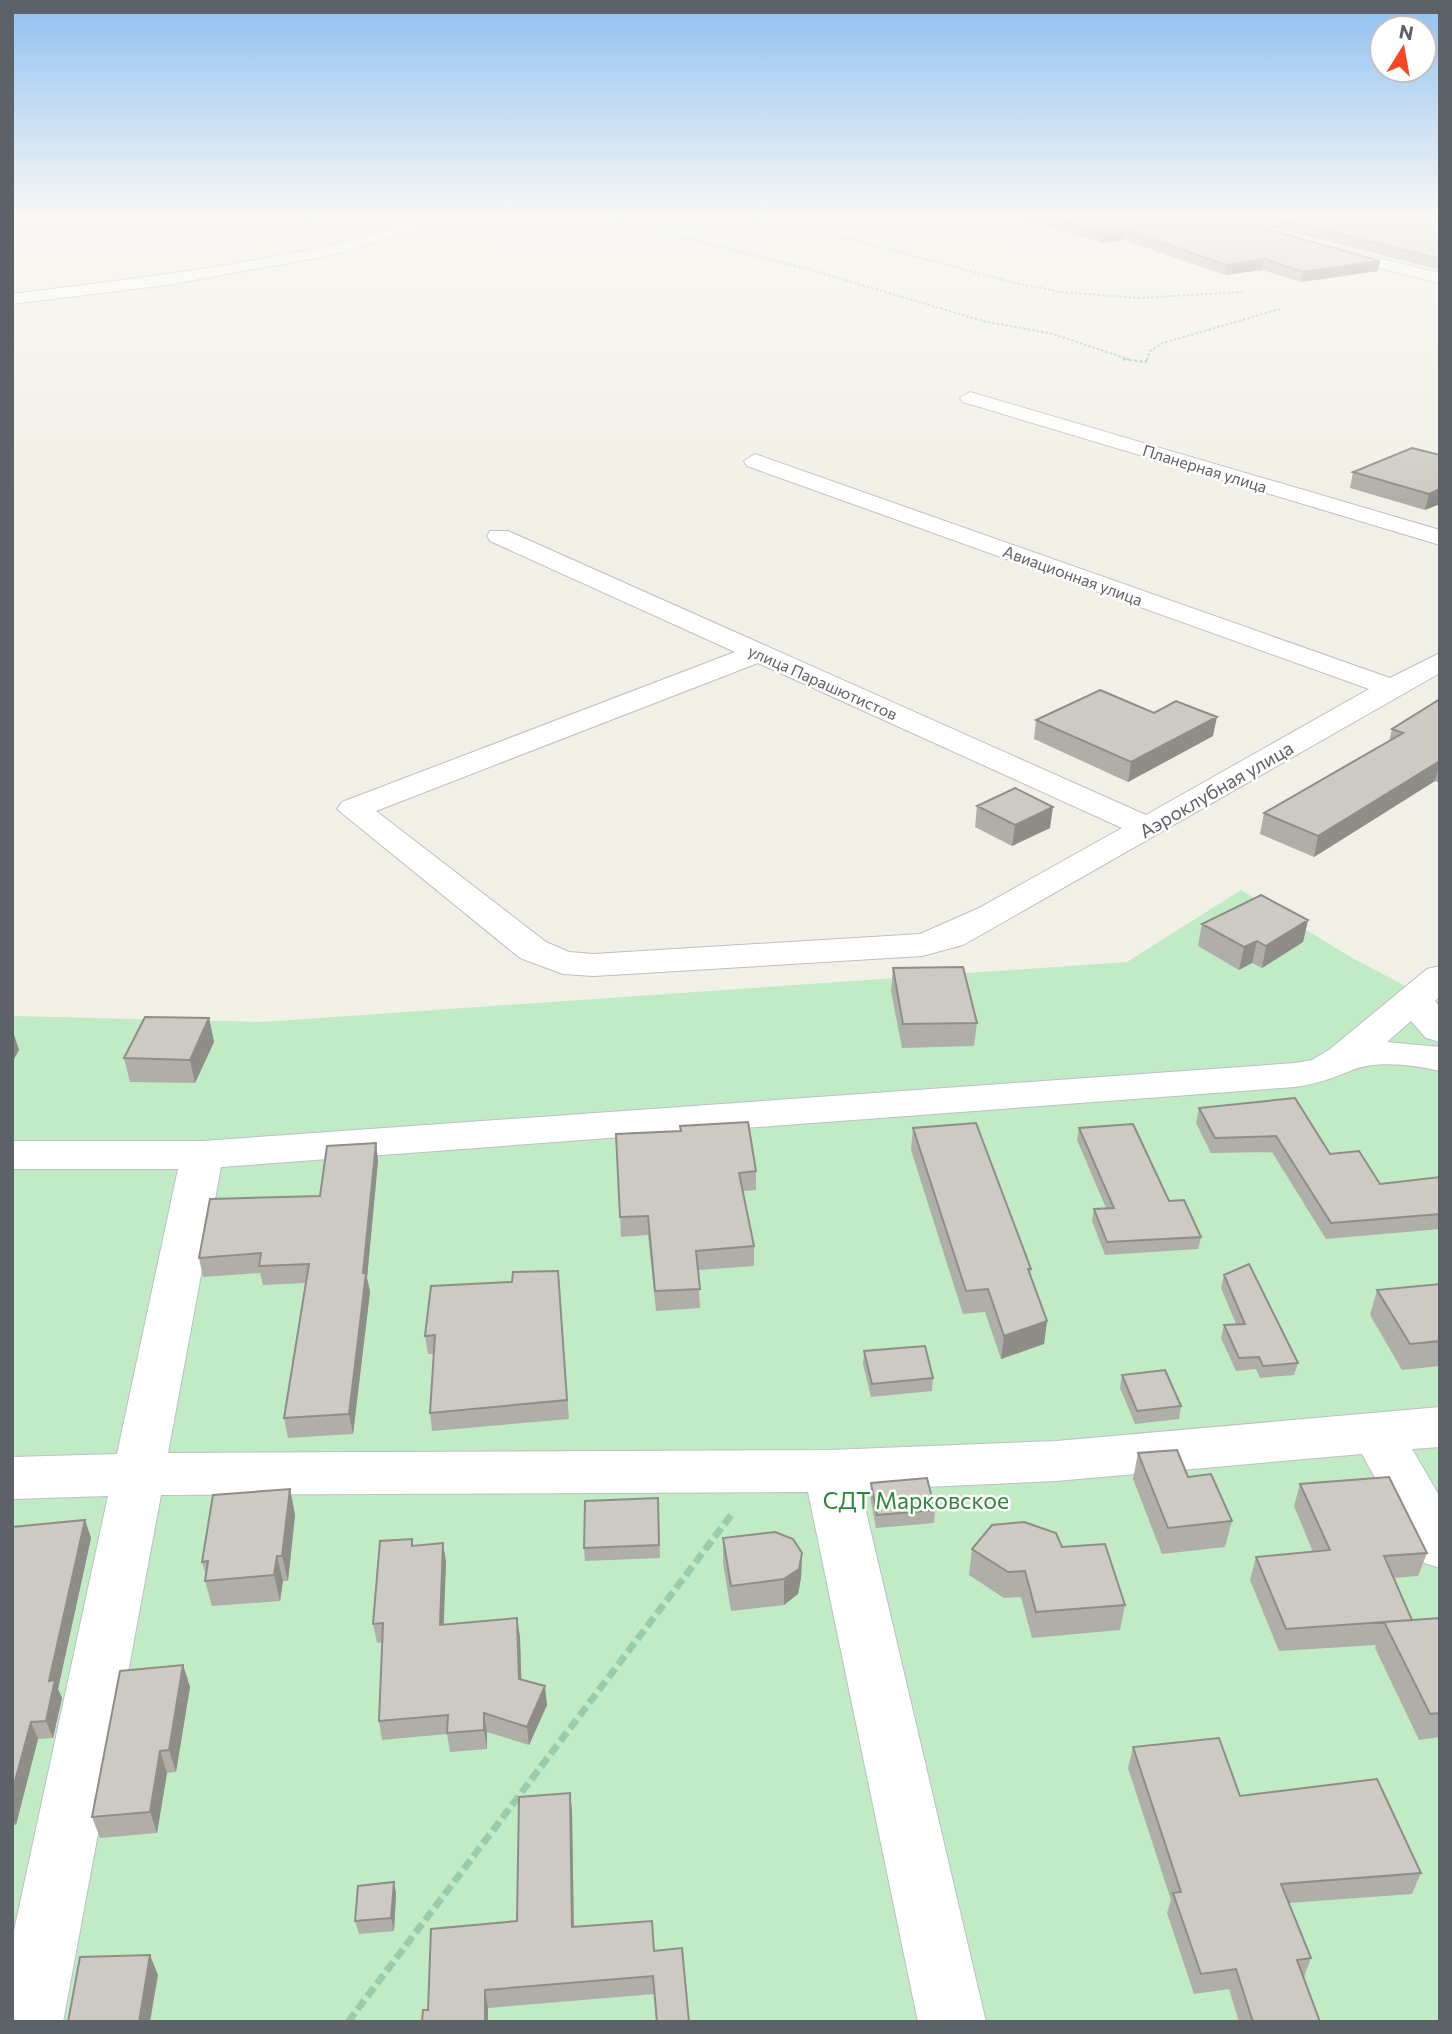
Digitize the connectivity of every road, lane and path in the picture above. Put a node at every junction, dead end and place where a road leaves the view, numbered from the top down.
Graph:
1 (953, 311) edge
2 (1273, 311) edge
3 (970, 398) dead end
4 (755, 461) dead end
5 (499, 536) dead end
6 (1440, 538) edge
7 (759, 653) junction
8 (1440, 661) edge
9 (1392, 688) junction
10 (1148, 828) junction
11 (1426, 988) edge
12 (1440, 1030) edge
13 (1343, 1059) junction
14 (1440, 1059) edge
15 (12, 1156) edge
16 (202, 1156) junction
17 (1440, 1427) edge
18 (1377, 1434) junction
19 (764, 1471) junction
20 (830, 1471) junction
21 (139, 1474) junction
22 (12, 1478) edge
23 (1440, 1546) edge
24 (29, 2022) edge
25 (348, 2022) edge
26 (952, 2022) edge

1 - 2 path
3 - 6 street, Планерная улица
4 - 9 street, Авиационная улица
5 - 7 street, улица Парашютистов
7 - 10 street, улица Парашютистов
7 - 10 street, Аэроклубная улица
8 - 9 street, Аэроклубная улица
9 - 10 street, Аэроклубная улица
11 - 12 street
11 - 13 street
13 - 14 street
13 - 16 street
15 - 16 street
16 - 21 street
17 - 18 street
18 - 20 street
18 - 23 street
19 - 20 street
19 - 21 street
19 - 25 path
20 - 26 street
21 - 22 street
21 - 24 street

